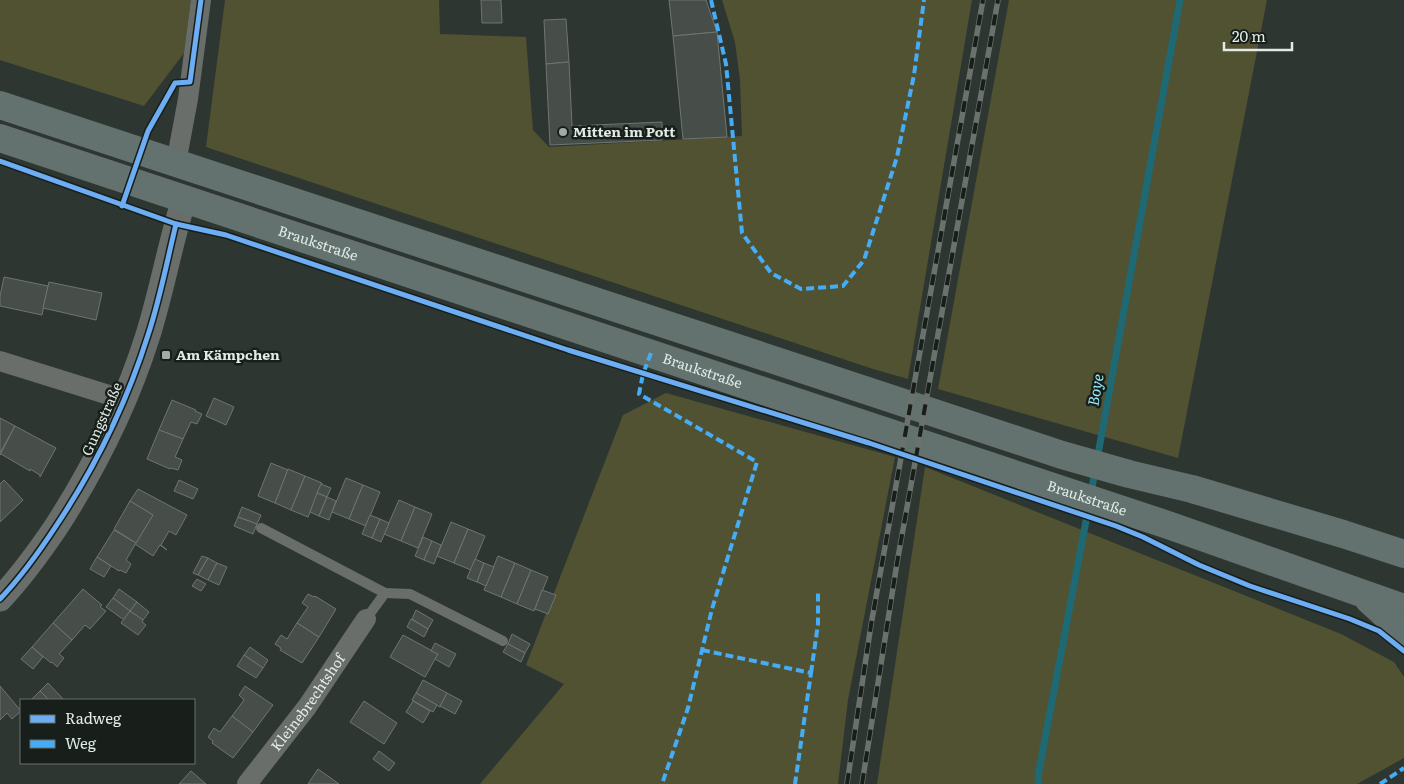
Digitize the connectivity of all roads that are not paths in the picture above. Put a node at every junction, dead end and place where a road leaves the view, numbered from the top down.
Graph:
1 (201, 0) edge
2 (0, 105) edge
3 (0, 138) edge
4 (176, 163) junction
5 (184, 199) junction
6 (0, 361) edge
7 (125, 400) junction
8 (261, 528) dead end
9 (1404, 554) edge
10 (1360, 592) junction
11 (385, 593) junction
12 (0, 599) edge
13 (1404, 608) edge
14 (366, 619) joint
15 (1404, 632) edge
16 (503, 641) dead end
17 (247, 784) edge

1 - 4 street
2 - 4 main road
3 - 5 main road, Braukstraße
4 - 9 main road
5 - 7 street, Gungstraße
5 - 10 main road, Braukstraße
6 - 7 street
7 - 12 street, Gungstraße
8 - 11 lane
10 - 13 main road, Braukstraße
10 - 15 main road
11 - 14 lane
11 - 16 lane
14 - 17 street, Kleinebrechtshof

